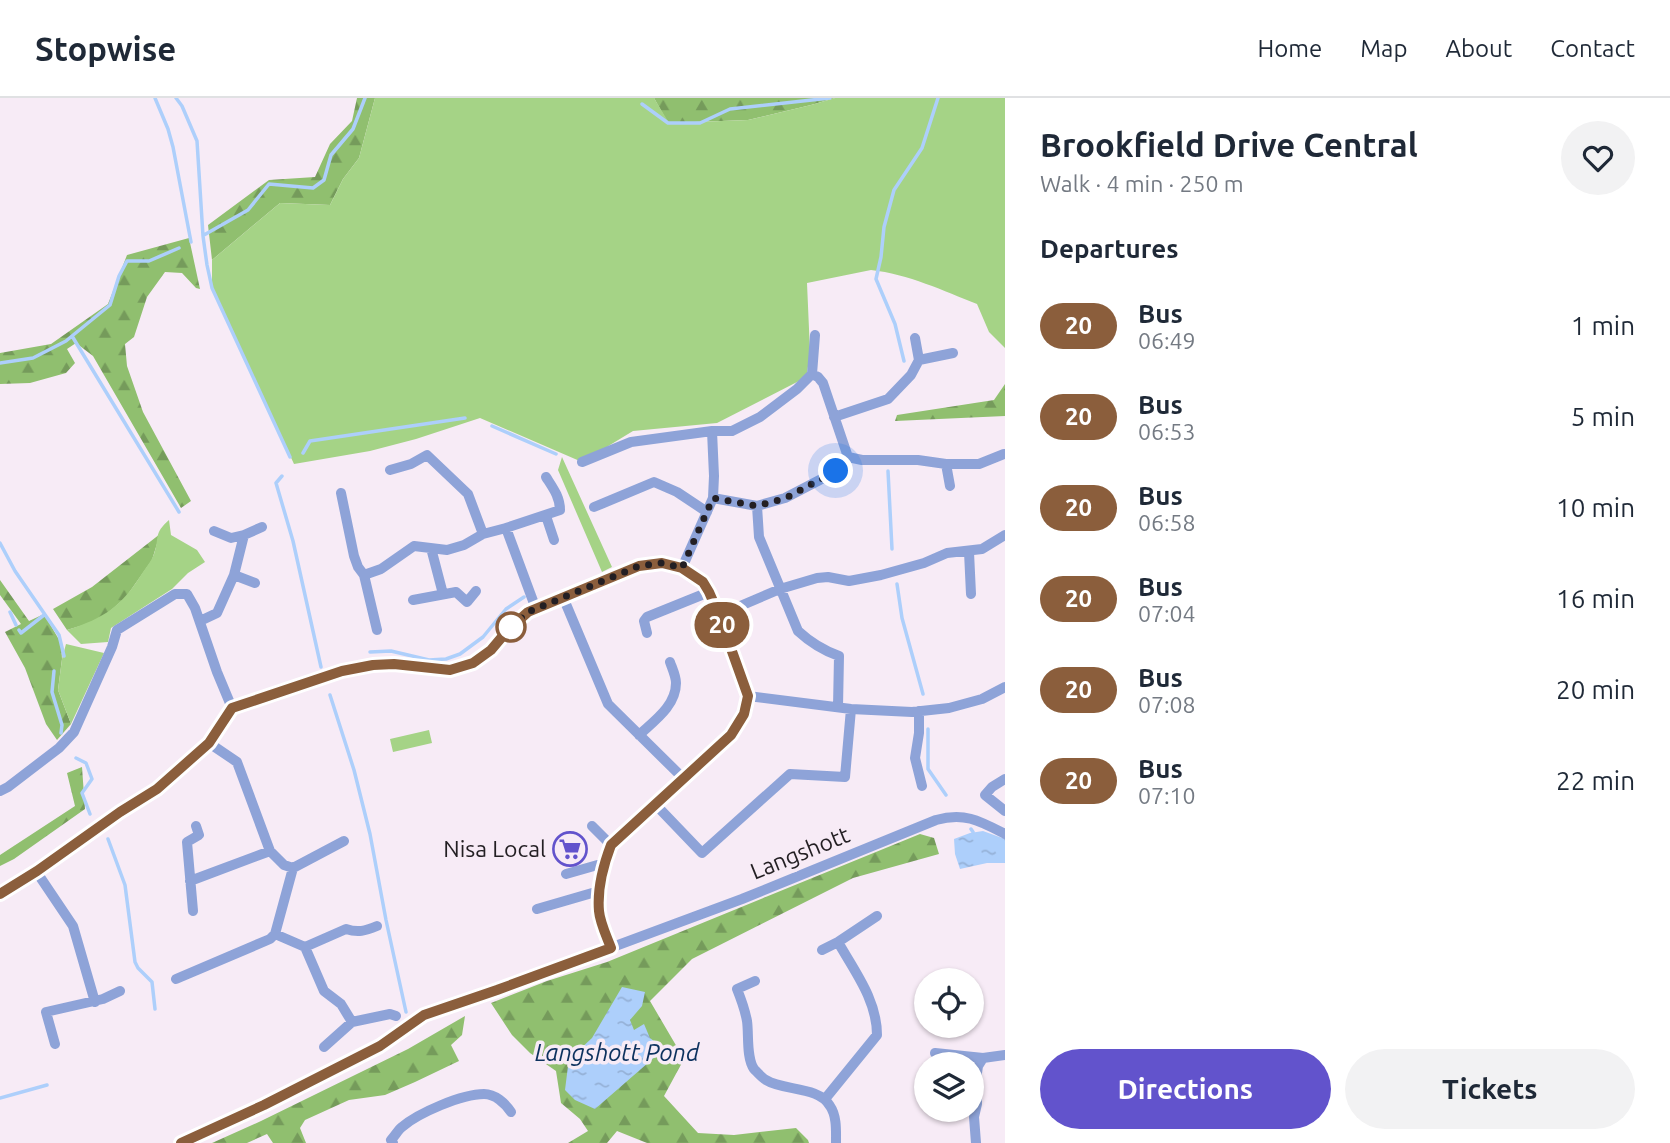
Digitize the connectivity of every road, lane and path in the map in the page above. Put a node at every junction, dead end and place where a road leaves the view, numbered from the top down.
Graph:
1 (815, 335) dead end
2 (915, 338) dead end
3 (953, 353) dead end
4 (919, 360) junction
5 (812, 374) junction
6 (834, 417) junction
7 (712, 431) junction
8 (1004, 454) edge
9 (848, 457) junction
10 (582, 462) dead end
11 (946, 464) junction
12 (390, 470) dead end
13 (545, 477) dead end
14 (478, 485) dead end
15 (950, 486) dead end
16 (341, 492) dead end
17 (468, 494) junction
18 (713, 498) junction
19 (757, 506) junction
20 (594, 507) dead end
21 (707, 512) junction
22 (546, 516) junction
23 (262, 527) dead end
24 (506, 528) junction
25 (214, 531) dead end
26 (483, 534) junction
27 (244, 535) junction
28 (1005, 535) edge
29 (554, 540) dead end
30 (431, 548) junction
31 (969, 552) junction
32 (682, 568) junction
33 (234, 575) junction
34 (364, 575) junction
35 (256, 583) dead end
36 (780, 589) junction
37 (476, 591) dead end
38 (709, 592) junction
39 (443, 594) junction
40 (971, 594) dead end
41 (563, 597) junction
42 (413, 600) dead end
43 (536, 609) junction
44 (719, 615) junction
45 (200, 621) junction
46 (377, 630) dead end
47 (647, 634) dead end
48 (670, 662) dead end
49 (1005, 687) edge
50 (748, 696) junction
51 (838, 707) junction
52 (232, 708) junction
53 (851, 709) junction
54 (919, 711) junction
55 (639, 736) junction
56 (209, 743) junction
57 (684, 779) junction
58 (1005, 779) edge
59 (922, 786) dead end
60 (0, 791) edge
61 (655, 804) junction
62 (1005, 811) edge
63 (196, 826) dead end
64 (592, 826) dead end
65 (1005, 834) edge
66 (344, 841) dead end
67 (611, 845) junction
68 (270, 851) junction
69 (606, 860) junction
70 (293, 868) junction
71 (37, 871) junction
72 (566, 874) dead end
73 (190, 881) junction
74 (599, 891) junction
75 (0, 894) edge
76 (537, 909) dead end
77 (193, 911) dead end
78 (599, 914) dead end
79 (877, 916) dead end
80 (377, 926) dead end
81 (275, 934) junction
82 (838, 942) junction
83 (305, 947) junction
84 (822, 950) dead end
85 (176, 979) dead end
86 (755, 981) dead end
87 (120, 991) dead end
88 (94, 1002) junction
89 (396, 1016) dead end
90 (352, 1022) junction
91 (55, 1044) dead end
92 (324, 1048) dead end
93 (1005, 1055) edge
94 (984, 1061) edge
95 (825, 1100) junction
96 (511, 1112) dead end
97 (974, 1122) edge
98 (181, 1143) edge
99 (393, 1143) edge
100 (836, 1143) edge
101 (976, 1143) edge

1 - 5 street
2 - 4 street
3 - 4 street
4 - 6 street
5 - 6 street
5 - 7 street
6 - 9 street
7 - 10 street
7 - 18 street
8 - 11 street
9 - 11 street
9 - 19 street
11 - 15 street
12 - 17 street
13 - 22 street
14 - 17 street
16 - 34 street
17 - 26 street
18 - 19 street
18 - 21 street
19 - 36 street
20 - 21 street
21 - 32 street
22 - 24 street
22 - 29 street
23 - 27 street
24 - 26 street
24 - 43 street
25 - 27 street
26 - 30 street
27 - 33 street
28 - 31 street
30 - 34 street
30 - 39 street
31 - 36 street
31 - 40 street
32 - 38 street
32 - 41 street
33 - 35 street
33 - 45 street
34 - 46 street
36 - 44 street
36 - 51 street
37 - 39 street
38 - 44 street
38 - 47 street
39 - 42 street
41 - 43 street
41 - 55 street
43 - 52 street
44 - 50 street
45 - 52 street
45 - 60 street
48 - 55 street
49 - 54 street
50 - 51 street
50 - 57 street
51 - 53 street
52 - 56 street
53 - 54 street
53 - 61 street
54 - 59 street
55 - 57 street
56 - 68 street
56 - 71 street
57 - 61 street
58 - 62 street
61 - 67 street
63 - 73 street
64 - 67 street
65 - 98 street, Langshott
66 - 70 street
67 - 69 street
68 - 70 street
68 - 73 street
69 - 72 street
69 - 74 street
70 - 81 street
71 - 75 street
71 - 88 street
73 - 77 street
74 - 76 street
74 - 78 street
79 - 82 street
80 - 83 street
81 - 83 street
81 - 85 street
82 - 84 street
82 - 95 street
83 - 90 street
86 - 95 street
87 - 88 street
88 - 91 street
89 - 90 street
90 - 92 street
93 - 94 street
95 - 100 street
96 - 99 street
97 - 101 street

